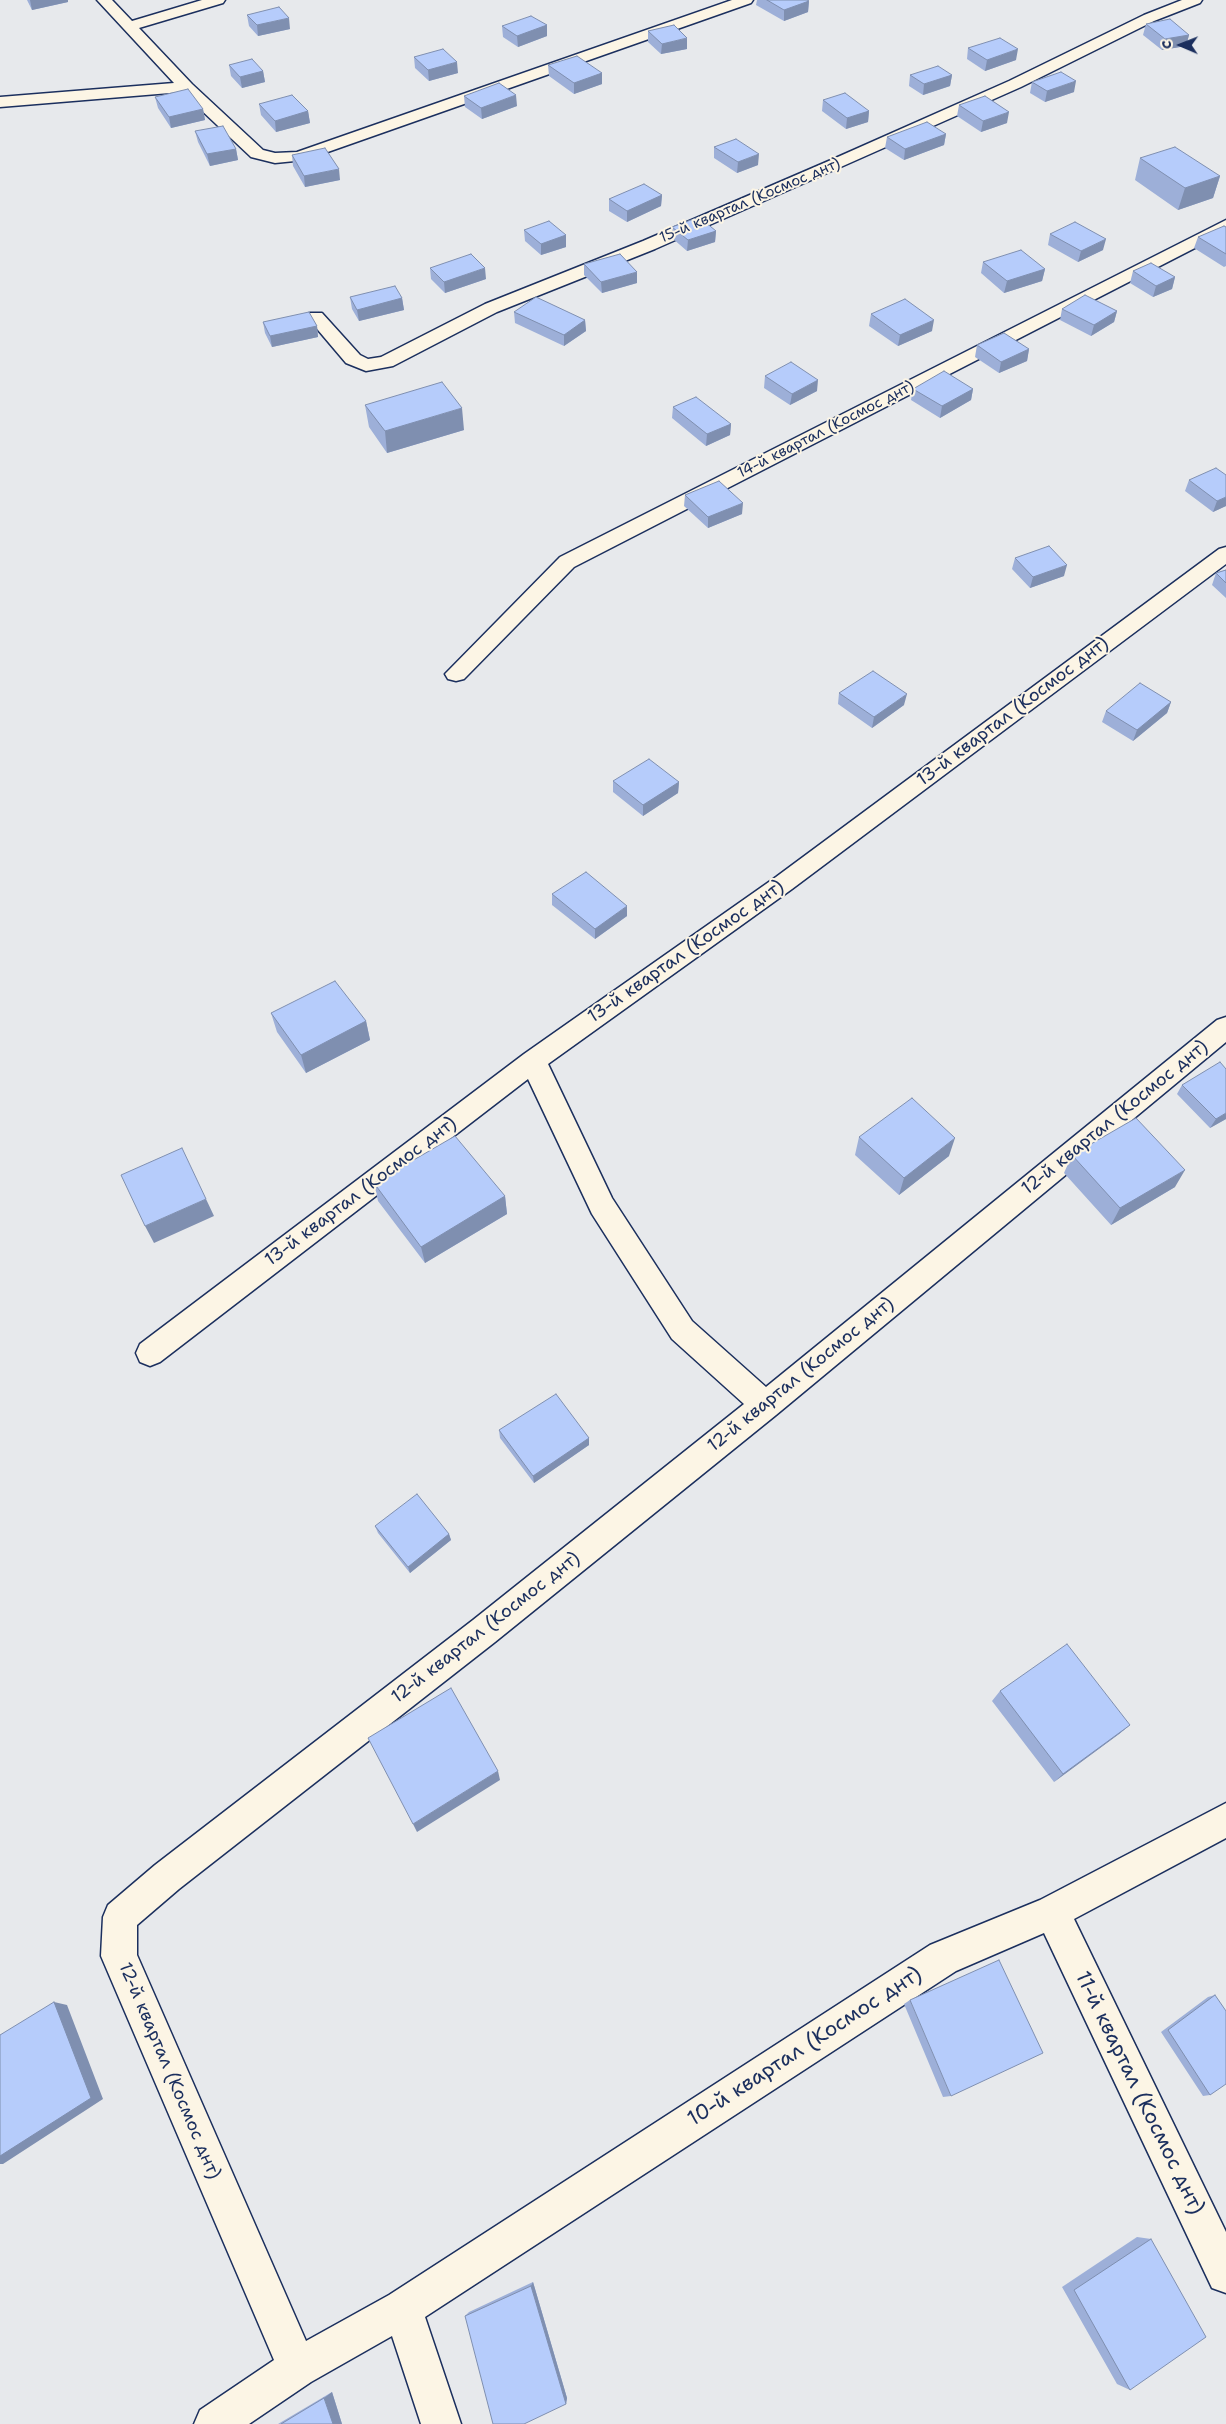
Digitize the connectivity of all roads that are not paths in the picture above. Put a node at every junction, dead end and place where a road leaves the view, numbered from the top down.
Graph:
1 (104, 0) edge
2 (218, 0) edge
3 (746, 0) edge
4 (1195, 0) edge
5 (129, 26) junction
6 (186, 87) junction
7 (0, 102) edge
8 (1226, 225) edge
9 (316, 318) dead end
10 (1226, 554) edge
11 (456, 674) dead end
12 (1226, 1028) edge
13 (533, 1061) junction
14 (150, 1353) dead end
15 (766, 1405) junction
16 (1226, 1820) edge
17 (1052, 1912) junction
18 (1226, 2274) edge
19 (403, 2309) junction
20 (297, 2368) junction
21 (214, 2424) edge
22 (442, 2424) edge

1 - 5 street
2 - 5 street
3 - 6 street
4 - 9 street, 15-й квартал (Космос днт)
5 - 6 street
6 - 7 street
8 - 11 street, 14-й квартал (Космос днт)
10 - 13 street, 13-й квартал (Космос днт)
12 - 15 street, 12-й квартал (Космос днт)
13 - 14 street, 13-й квартал (Космос днт)
13 - 15 street
15 - 20 street, 12-й квартал (Космос днт)
16 - 17 street, 10-й квартал (Космос днт)
17 - 18 street, 11-й квартал (Космос днт)
17 - 19 street, 10-й квартал (Космос днт)
19 - 20 street
19 - 22 street
20 - 21 street

